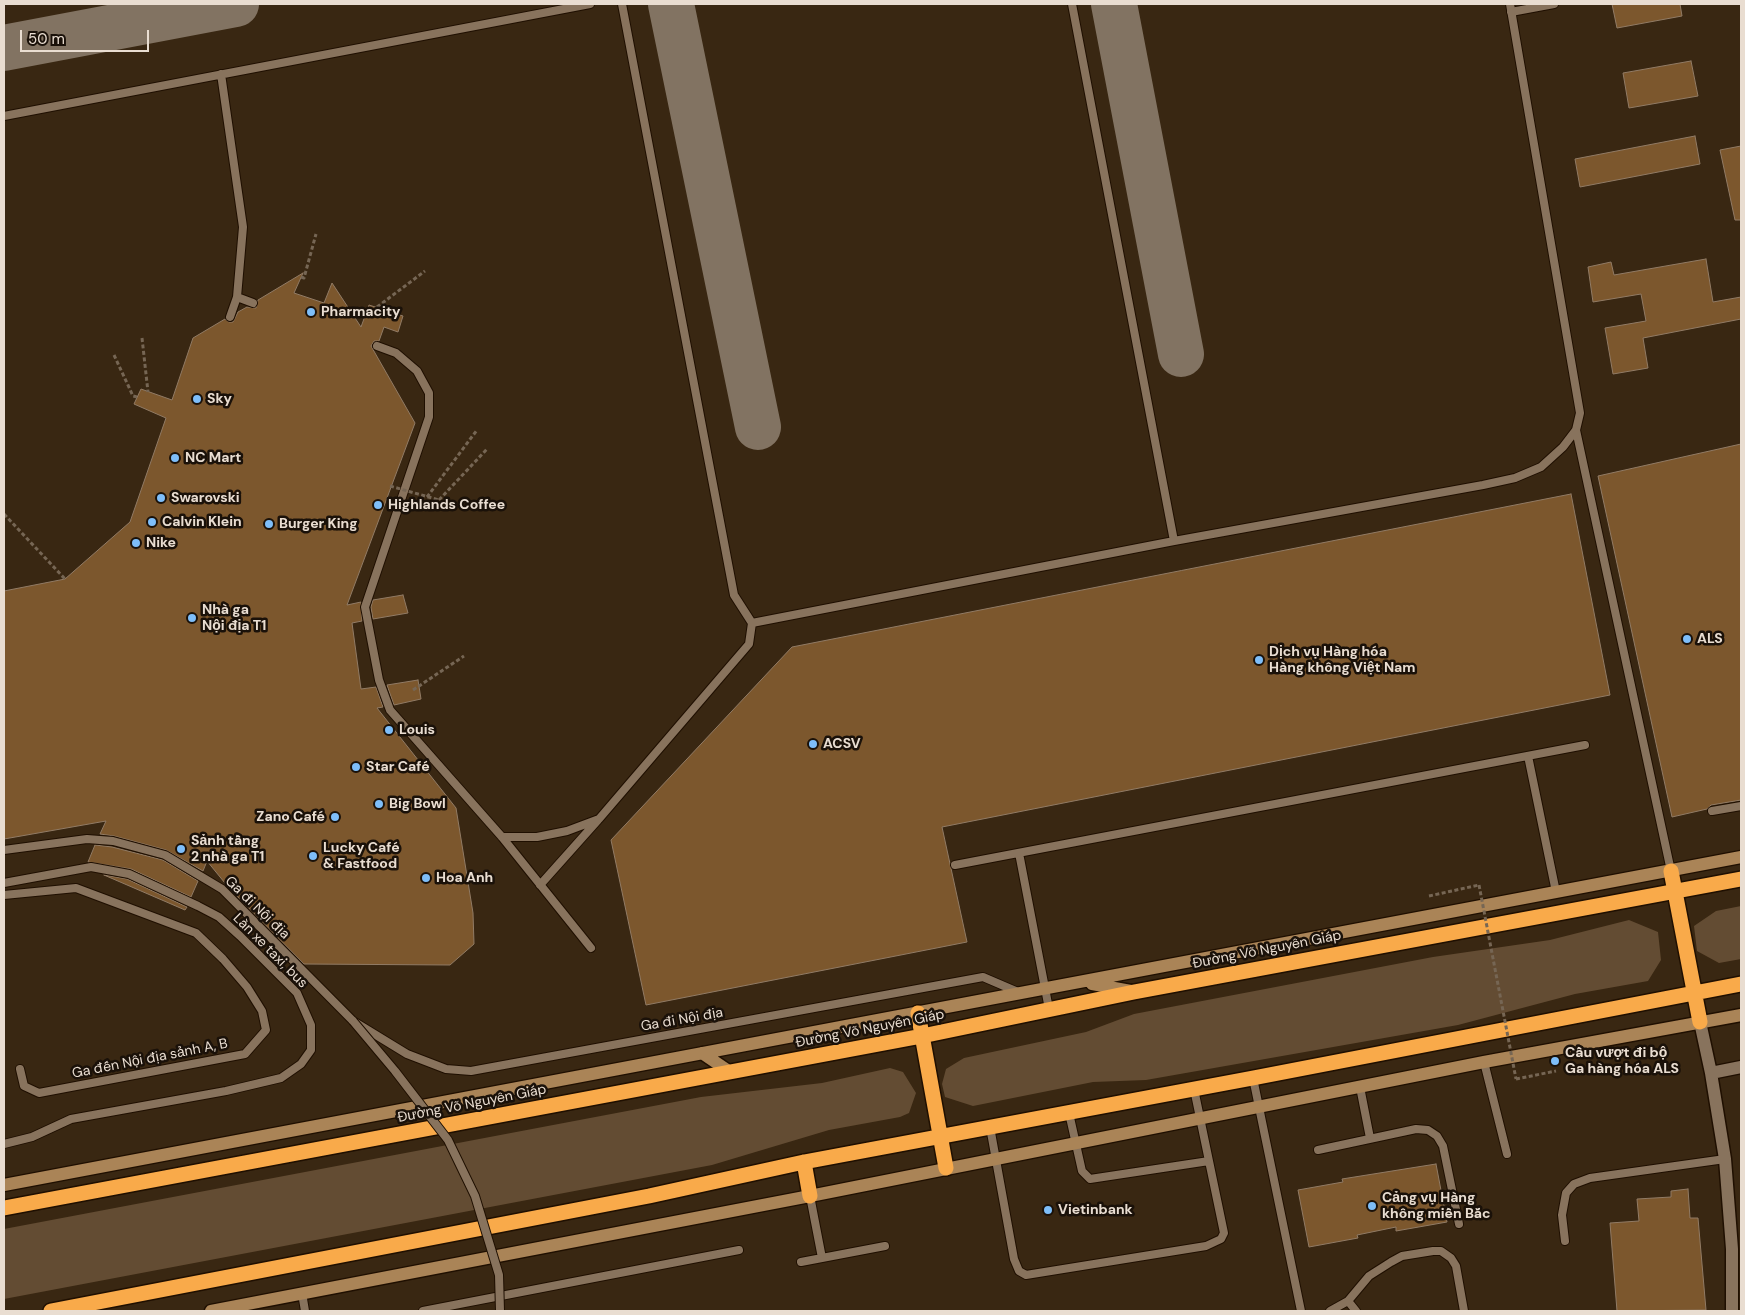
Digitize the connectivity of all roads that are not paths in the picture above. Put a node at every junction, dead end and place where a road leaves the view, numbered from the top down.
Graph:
1 (590, 4) edge
2 (622, 4) edge
3 (1072, 4) edge
4 (1554, 4) edge
5 (1510, 8) edge
6 (220, 74) junction
7 (4, 116) edge
8 (237, 297) junction
9 (253, 303) dead end
10 (230, 317) dead end
11 (377, 346) dead end
12 (1576, 430) junction
13 (1174, 541) junction
14 (752, 623) junction
15 (1585, 745) dead end
16 (1528, 756) junction
17 (1741, 806) edge
18 (1712, 811) dead end
19 (599, 819) junction
20 (502, 838) junction
21 (4, 850) edge
22 (1019, 853) junction
23 (1741, 857) edge
24 (955, 865) dead end
25 (1671, 871) junction
26 (1741, 879) edge
27 (4, 883) edge
28 (540, 885) junction
29 (1556, 892) junction
30 (1676, 892) junction
31 (4, 895) edge
32 (591, 948) dead end
33 (1086, 982) junction
34 (1741, 984) edge
35 (1045, 990) junction
36 (1134, 992) junction
37 (1695, 993) junction
38 (1022, 994) junction
39 (1049, 1009) junction
40 (918, 1013) junction
41 (1741, 1015) edge
42 (353, 1021) junction
43 (1700, 1022) junction
44 (922, 1036) junction
45 (702, 1053) junction
46 (1484, 1062) junction
47 (1741, 1067) edge
48 (20, 1069) dead end
49 (730, 1072) junction
50 (1711, 1073) junction
51 (1253, 1078) junction
52 (1360, 1087) junction
53 (1194, 1089) junction
54 (1259, 1107) junction
55 (1069, 1113) junction
56 (1200, 1118) junction
57 (990, 1127) junction
58 (940, 1137) junction
59 (1370, 1138) junction
60 (1075, 1143) junction
61 (4, 1144) edge
62 (1318, 1150) dead end
63 (1507, 1154) dead end
64 (996, 1158) junction
65 (1725, 1160) junction
66 (1209, 1161) junction
67 (804, 1162) junction
68 (946, 1168) junction
69 (4, 1185) edge
70 (810, 1196) junction
71 (4, 1208) edge
72 (1459, 1224) dead end
73 (1565, 1241) dead end
74 (885, 1246) dead end
75 (740, 1250) dead end
76 (822, 1258) junction
77 (801, 1262) dead end
78 (302, 1293) junction
79 (1348, 1301) junction
80 (51, 1311) edge
81 (211, 1311) edge
82 (305, 1311) edge
83 (423, 1311) edge
84 (500, 1311) edge
85 (1301, 1311) edge
86 (1330, 1311) edge
87 (1356, 1311) edge
88 (1464, 1311) edge
89 (1732, 1311) edge

1 - 6 lane
2 - 14 lane
3 - 13 lane
4 - 5 lane
5 - 12 lane
6 - 7 lane
6 - 8 lane
8 - 9 lane
8 - 10 lane
11 - 20 lane
12 - 13 lane
12 - 25 lane
13 - 14 lane
14 - 19 lane
15 - 16 lane
16 - 22 lane
16 - 29 lane
17 - 18 lane
19 - 20 lane
19 - 28 lane
20 - 28 lane
21 - 42 lane, Ga đi Nội địa
22 - 24 lane
22 - 35 lane
23 - 25 main road, Đường Võ Nguyên Giáp
25 - 29 main road, Đường Võ Nguyên Giáp
25 - 30 highway
26 - 30 highway, Đường Võ Nguyên Giáp
27 - 61 lane, Làn xe taxi, bus
28 - 32 lane
29 - 33 main road, Đường Võ Nguyên Giáp
30 - 36 highway, Đường Võ Nguyên Giáp
30 - 37 highway
31 - 48 lane, Ga đến Nội địa sảnh A, B
33 - 35 main road, Đường Võ Nguyên Giáp
33 - 36 main road
34 - 37 highway
35 - 38 main road, Đường Võ Nguyên Giáp
35 - 39 lane
36 - 39 highway, Đường Võ Nguyên Giáp
37 - 43 highway
37 - 51 highway
38 - 40 main road, Đường Võ Nguyên Giáp
38 - 42 lane, Ga đi Nội địa
39 - 44 highway, Đường Võ Nguyên Giáp
40 - 44 highway
40 - 45 main road, Đường Võ Nguyên Giáp
41 - 43 main road
42 - 84 lane, Ga đi Nội địa, bridge
43 - 46 main road
43 - 50 street
44 - 49 highway, Đường Võ Nguyên Giáp
44 - 58 highway
45 - 49 main road
45 - 69 main road, Đường Võ Nguyên Giáp
46 - 52 main road
46 - 63 lane
47 - 50 street
49 - 71 highway, Đường Võ Nguyên Giáp
50 - 65 street
51 - 53 highway
51 - 54 lane
52 - 54 main road
52 - 59 lane
53 - 55 highway
53 - 56 lane
54 - 56 main road
54 - 85 lane
55 - 57 highway
55 - 60 lane
56 - 60 main road
56 - 66 lane
57 - 58 highway
57 - 64 lane
58 - 67 highway
58 - 68 highway
59 - 62 lane
59 - 72 lane
60 - 64 main road
60 - 66 lane
64 - 66 lane
64 - 68 main road
65 - 73 lane
65 - 89 street
67 - 70 highway
67 - 80 highway
68 - 70 main road
70 - 76 lane
70 - 78 main road
74 - 76 lane
75 - 83 lane
76 - 77 lane
78 - 81 main road
78 - 82 lane
79 - 86 lane
79 - 87 lane
79 - 88 lane

